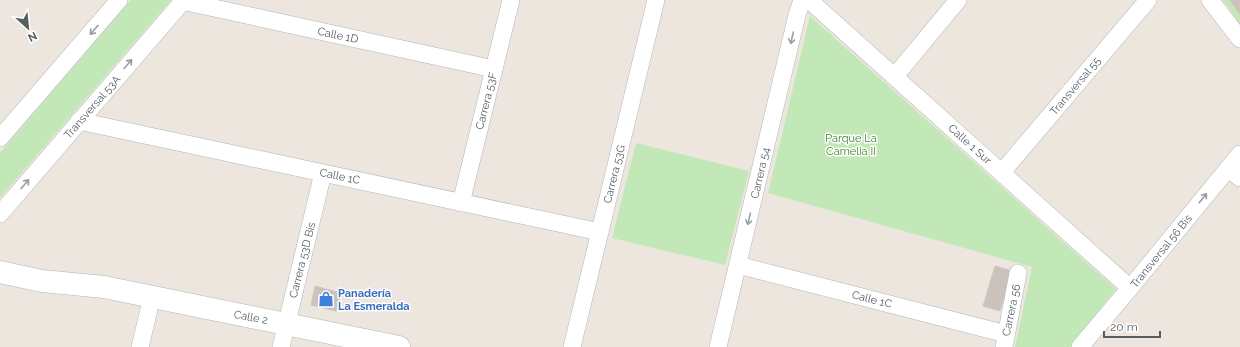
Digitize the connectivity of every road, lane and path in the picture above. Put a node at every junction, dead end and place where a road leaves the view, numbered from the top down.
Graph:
1 (119, 0) edge
2 (510, 0) edge
3 (656, 0) edge
4 (802, 0) edge
5 (810, 0) edge
6 (958, 0) edge
7 (1148, 0) edge
8 (1210, 0) edge
9 (183, 1) edge
10 (1240, 39) edge
11 (494, 69) junction
12 (895, 76) junction
13 (79, 121) junction
14 (2, 130) edge
15 (1240, 154) edge
16 (1002, 172) junction
17 (324, 173) junction
18 (1234, 173) edge
19 (461, 202) junction
20 (0, 214) edge
21 (600, 232) junction
22 (0, 257) edge
23 (738, 265) junction
24 (0, 272) edge
25 (1018, 273) dead end
26 (104, 287) junction
27 (1130, 288) junction
28 (152, 297) junction
29 (287, 324) junction
30 (1005, 340) edge
31 (140, 347) edge
32 (281, 347) edge
33 (399, 347) edge
34 (572, 347) edge
35 (718, 347) edge
36 (1080, 347) edge

1 -> 14 street
2 - 11 street, Carrera 53F
3 - 21 street, Carrera 53G
4 -> 23 street, Carrera 54
5 - 12 street, Calle 1 Sur
6 - 12 street
7 - 16 street, Transversal 55
8 - 10 street
9 - 11 street, Calle 1D
13 -> 9 street, Transversal 53A
11 - 19 street, Carrera 53F
12 - 16 street, Calle 1 Sur
13 - 17 street, Calle 1C
20 -> 13 street, Transversal 53A
15 - 18 street, Transversal 56 Bis
16 - 27 street, Calle 1 Sur
17 - 19 street, Calle 1C
17 - 29 street, Carrera 53D Bis
27 -> 18 street, Transversal 56 Bis
19 - 21 street, Calle 1C
21 - 34 street, Carrera 53G
22 - 26 street, Calle 2
23 - 30 street, Calle 1C
23 - 35 street, Carrera 54
24 - 26 street, Calle 2
25 - 30 street, Carrera 56
26 - 28 street, Calle 2
27 - 36 street, Transversal 56 Bis
28 - 29 street, Calle 2
28 - 31 street
29 - 32 street, Carrera 53D Bis
29 - 33 street, Calle 2

